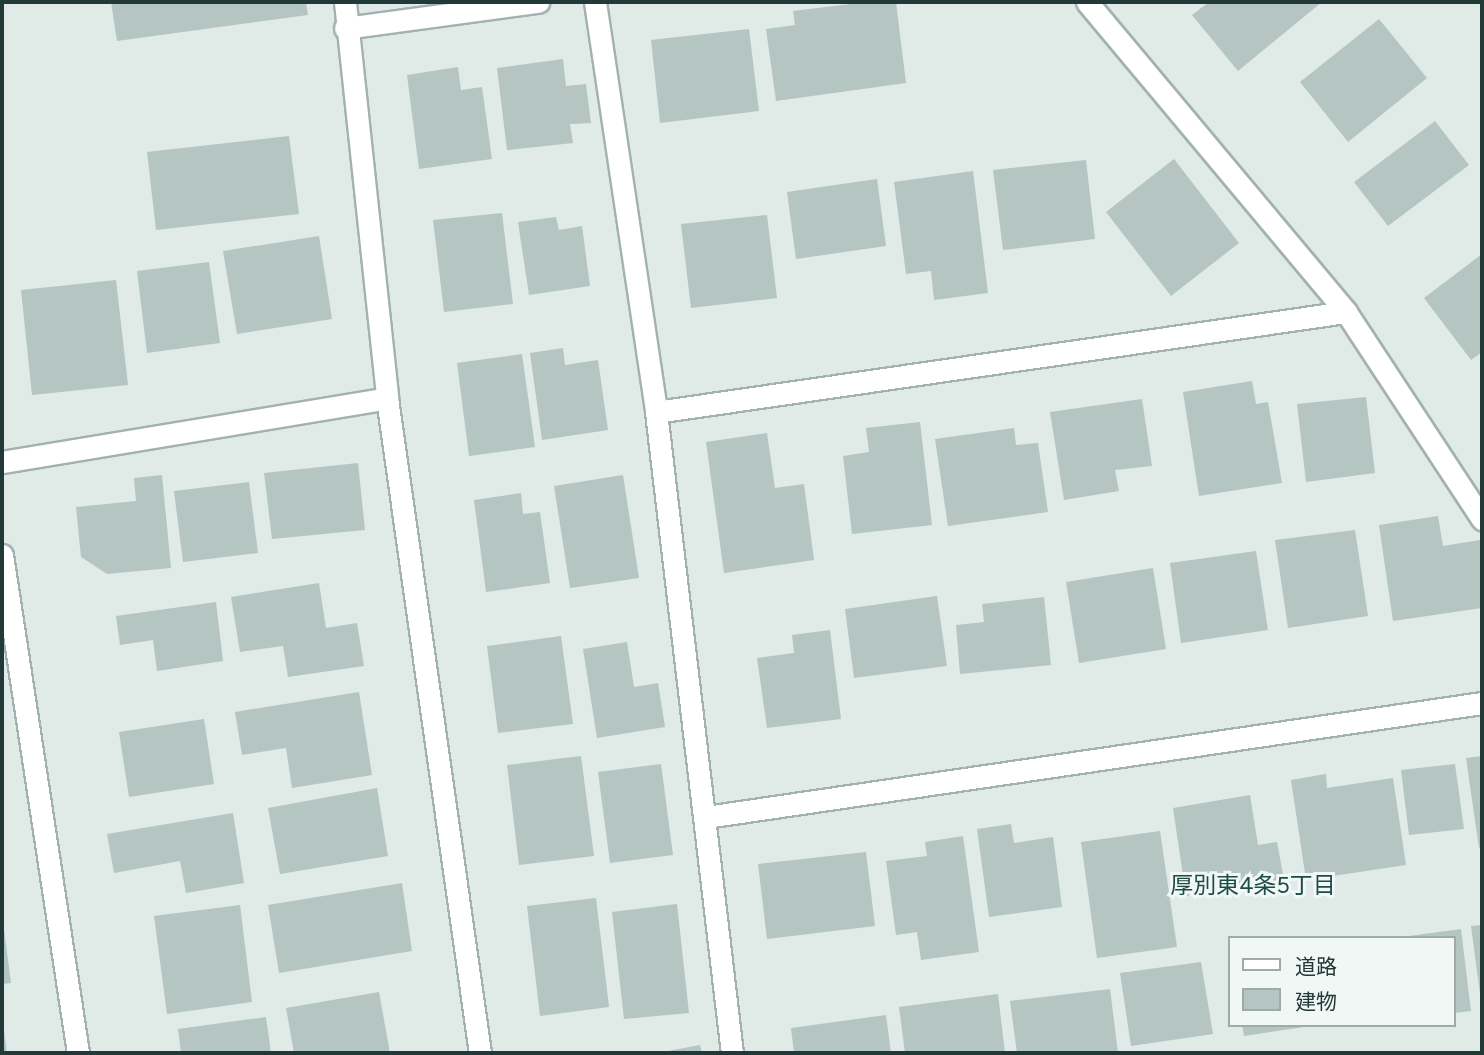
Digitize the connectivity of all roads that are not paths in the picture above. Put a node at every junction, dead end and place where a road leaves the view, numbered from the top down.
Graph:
1 (345, 2) edge
2 (538, 2) edge
3 (596, 2) edge
4 (1087, 2) edge
5 (345, 28) junction
6 (1346, 312) junction
7 (387, 398) junction
8 (656, 412) junction
9 (2, 462) edge
10 (1482, 519) edge
11 (2, 555) edge
12 (1482, 703) edge
13 (706, 817) junction
14 (78, 1053) edge
15 (480, 1053) edge
16 (732, 1053) edge

1 - 5 street
2 - 5 street
3 - 8 street
4 - 6 street
5 - 7 street
6 - 8 street
6 - 10 street
7 - 9 street
7 - 15 street
8 - 13 street
11 - 14 street
12 - 13 street
13 - 16 street

